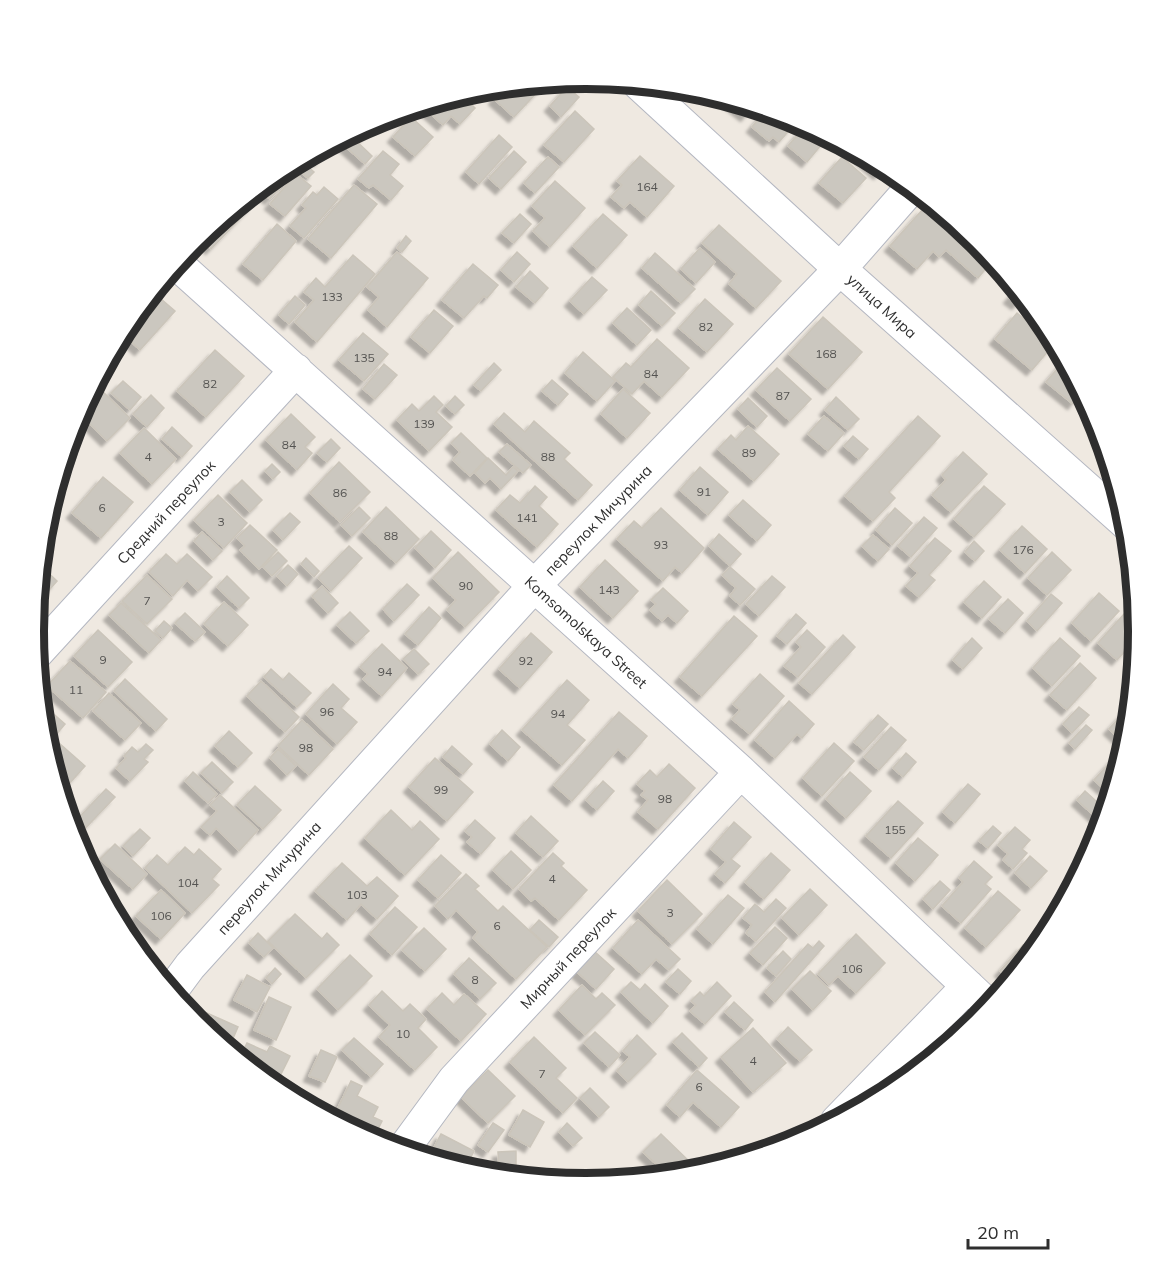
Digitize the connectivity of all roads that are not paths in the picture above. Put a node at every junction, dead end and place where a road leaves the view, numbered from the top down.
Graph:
1 (649, 93) edge
2 (906, 194) edge
3 (183, 269) edge
4 (840, 269) junction
5 (296, 370) junction
6 (1115, 514) edge
7 (534, 586) junction
8 (44, 645) edge
9 (741, 772) junction
10 (175, 986) edge
11 (979, 997) edge
12 (866, 1095) edge
13 (408, 1143) edge

1 - 4 street, улица Мира
2 - 4 street, переулок Мичурина
3 - 5 street, Komsomolskaya Street
4 - 6 street, улица Мира
4 - 7 street, переулок Мичурина
5 - 7 street, Komsomolskaya Street
5 - 8 street, Средний переулок
7 - 9 street, Komsomolskaya Street
7 - 10 street, переулок Мичурина
9 - 11 street, Komsomolskaya Street
9 - 13 street, Мирный переулок
11 - 12 street

